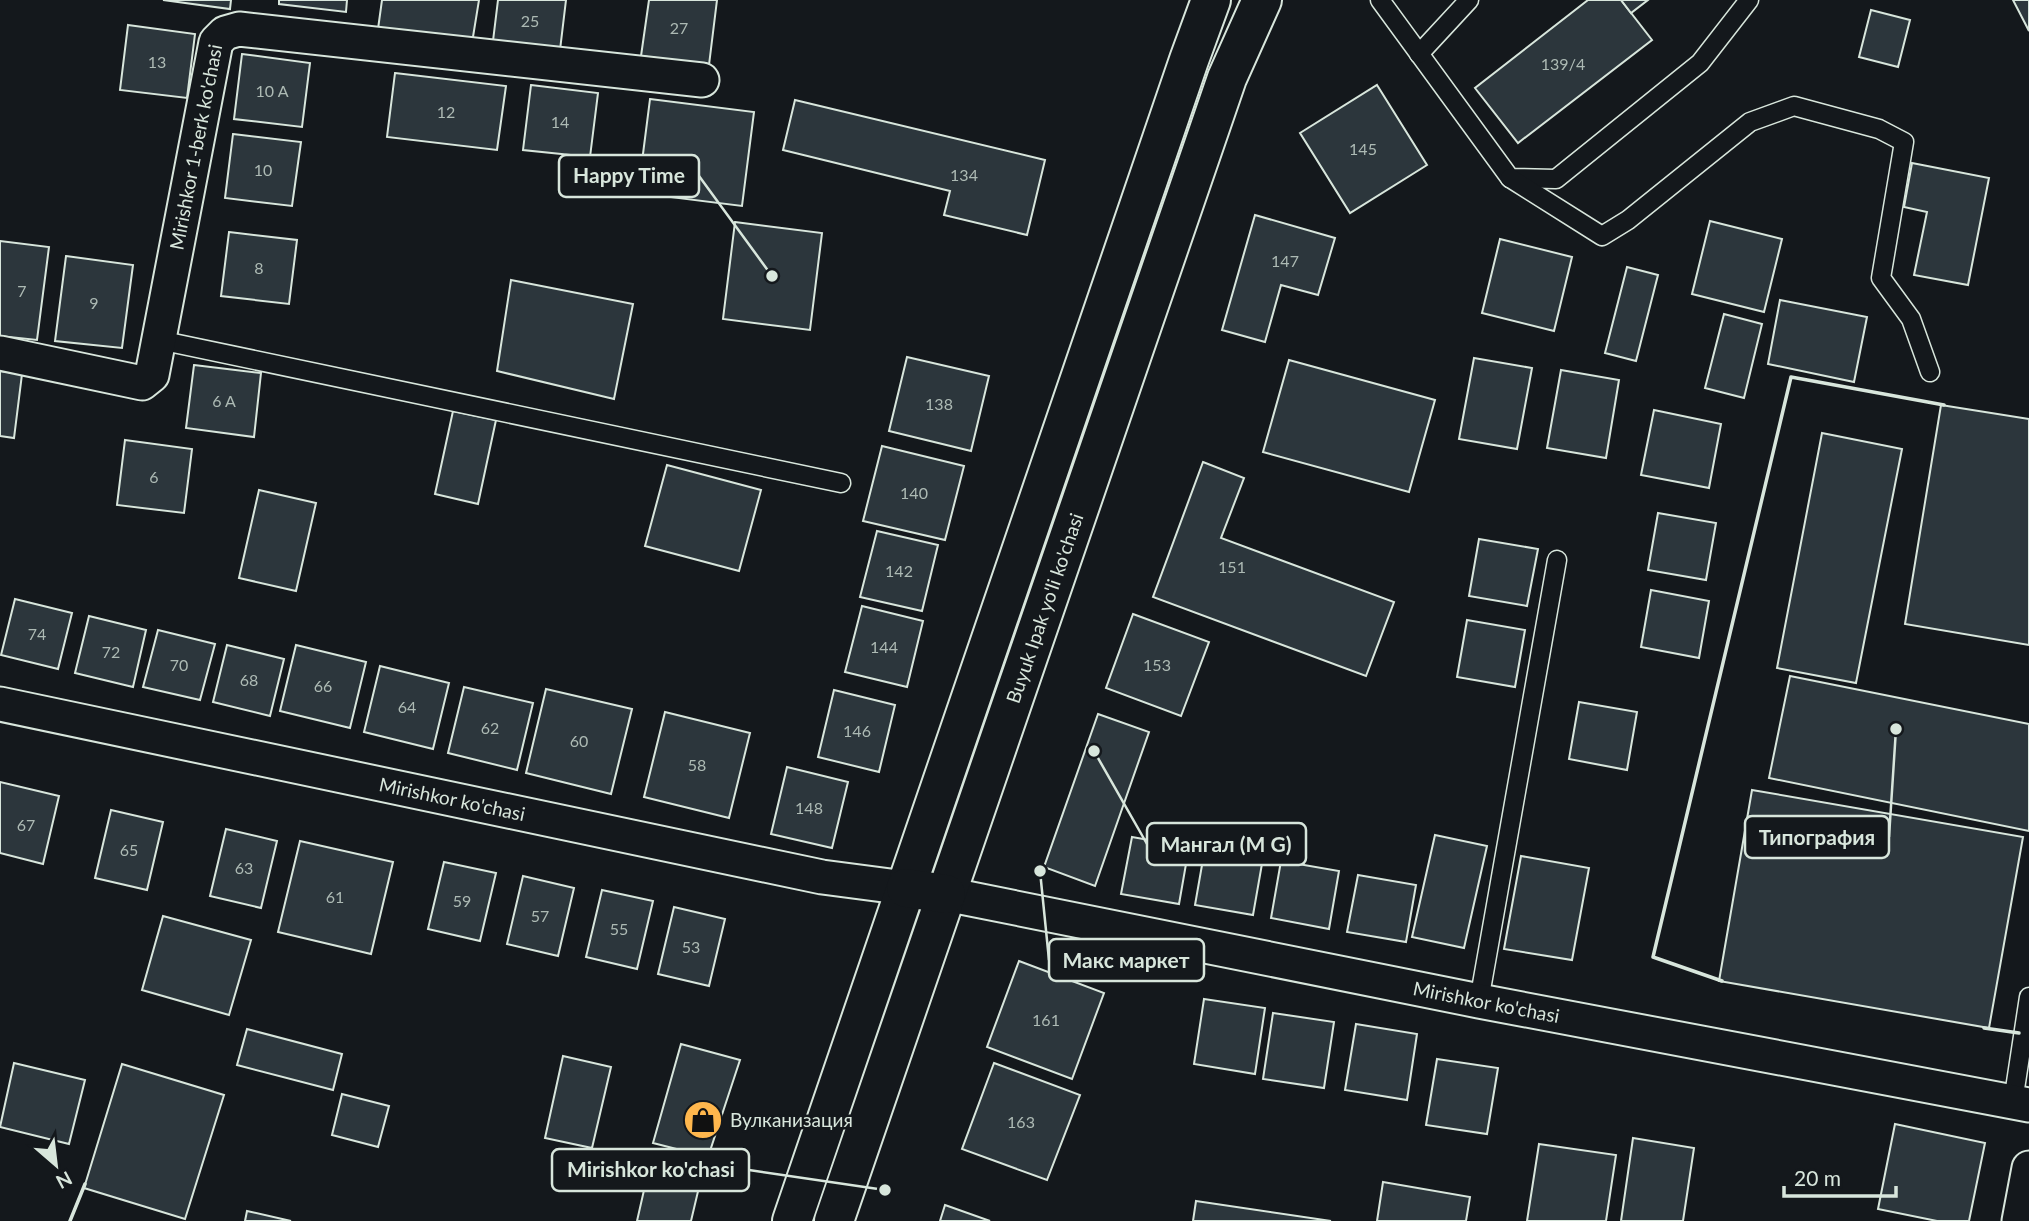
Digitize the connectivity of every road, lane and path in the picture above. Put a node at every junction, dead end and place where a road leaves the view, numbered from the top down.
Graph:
1 (1211, 0) edge
2 (1262, 0) edge
3 (1380, 0) edge
4 (1469, 0) edge
5 (1749, 0) edge
6 (1419, 54) junction
7 (702, 80) dead end
8 (1510, 178) junction
9 (159, 340) junction
10 (0, 353) edge
11 (1930, 372) dead end
12 (841, 483) dead end
13 (1557, 560) dead end
14 (0, 704) edge
15 (906, 888) junction
16 (946, 894) junction
17 (2029, 998) edge
18 (1479, 1001) junction
19 (2021, 1104) edge
20 (2029, 1168) edge
21 (792, 1221) edge
22 (834, 1221) edge
23 (2019, 1221) edge

1 - 15 main road
2 - 16 main road, Buyuk Ipak yo'li ko'chasi
3 - 6 lane
4 - 6 lane
5 - 8 lane
6 - 8 lane
7 - 9 street, Mirishkor 1-berk ko'chasi
8 - 11 lane
9 - 10 street, Mirishkor 1-berk ko'chasi
9 - 12 lane
13 - 18 lane
14 - 15 street, Mirishkor ko'chasi
15 - 16 main road
15 - 21 main road
16 - 18 street, Mirishkor ko'chasi
16 - 22 main road, Buyuk Ipak yo'li ko'chasi
17 - 19 lane
18 - 19 street, Mirishkor ko'chasi
20 - 23 street

